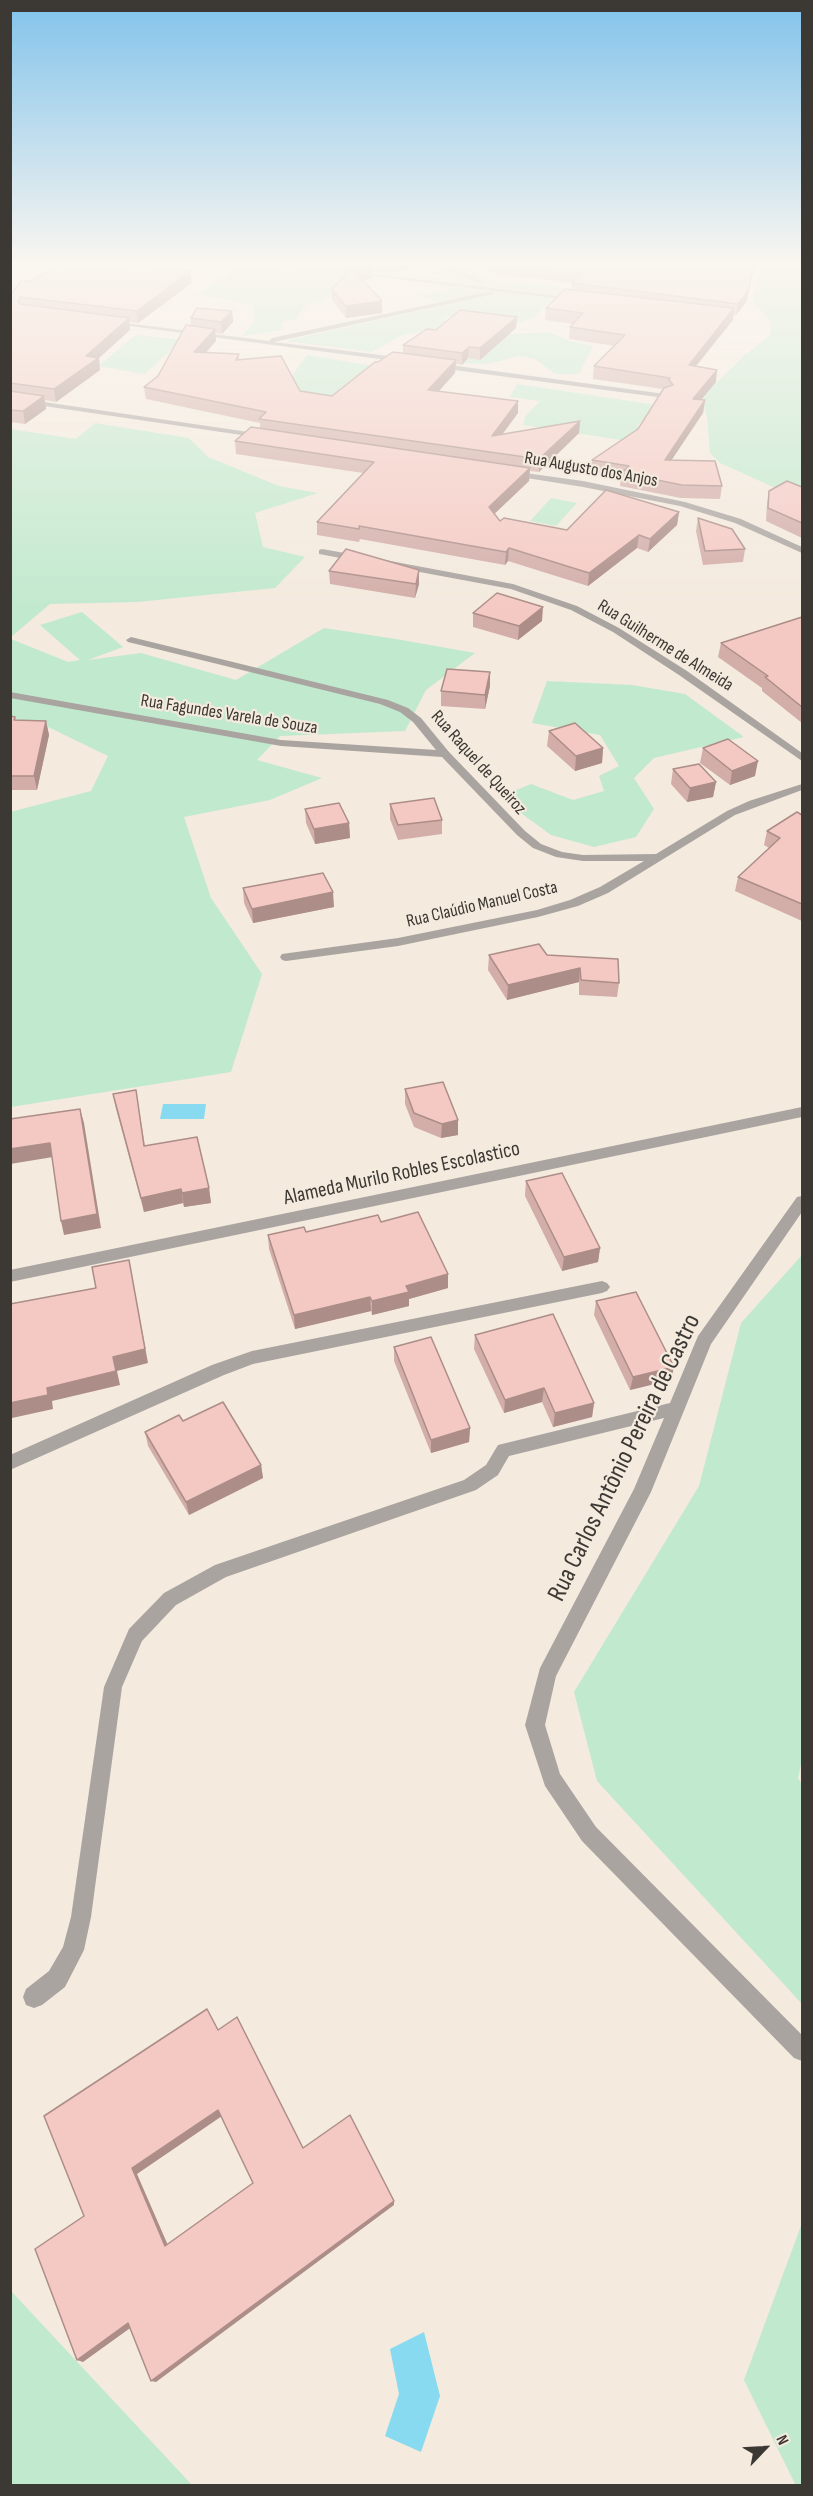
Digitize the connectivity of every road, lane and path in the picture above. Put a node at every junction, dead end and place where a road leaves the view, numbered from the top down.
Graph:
1 (537, 378) edge
2 (665, 396) edge
3 (10, 399) edge
4 (271, 438) edge
5 (496, 471) edge
6 (802, 550) edge
7 (322, 552) dead end
8 (368, 560) edge
9 (380, 562) edge
10 (132, 640) dead end
11 (10, 694) edge
12 (445, 754) junction
13 (802, 758) edge
14 (802, 787) edge
15 (660, 857) junction
16 (286, 957) dead end
17 (802, 1112) edge
18 (802, 1201) edge
19 (10, 1276) edge
20 (602, 1287) dead end
21 (677, 1408) junction
22 (10, 1462) edge
23 (34, 1997) dead end
24 (802, 2050) edge

1 - 2 street
3 - 4 street
5 - 6 street, Rua Augusto dos Anjos
7 - 8 street
9 - 13 street, Rua Guilherme de Almeida
10 - 12 street, Rua Raquel de Queiroz
11 - 12 street, Rua Fagundes Varela de Souza
12 - 15 street, Rua Raquel de Queiroz
14 - 15 street, Rua Claúdio Manuel Costa
15 - 16 street, Rua Claúdio Manuel Costa
17 - 19 street, Alameda Murilo Robles Escolastico
18 - 21 street, Rua Carlos Antônio Pereira de Castro
20 - 22 street
21 - 23 street
21 - 24 street, Rua Carlos Antônio Pereira de Castro

